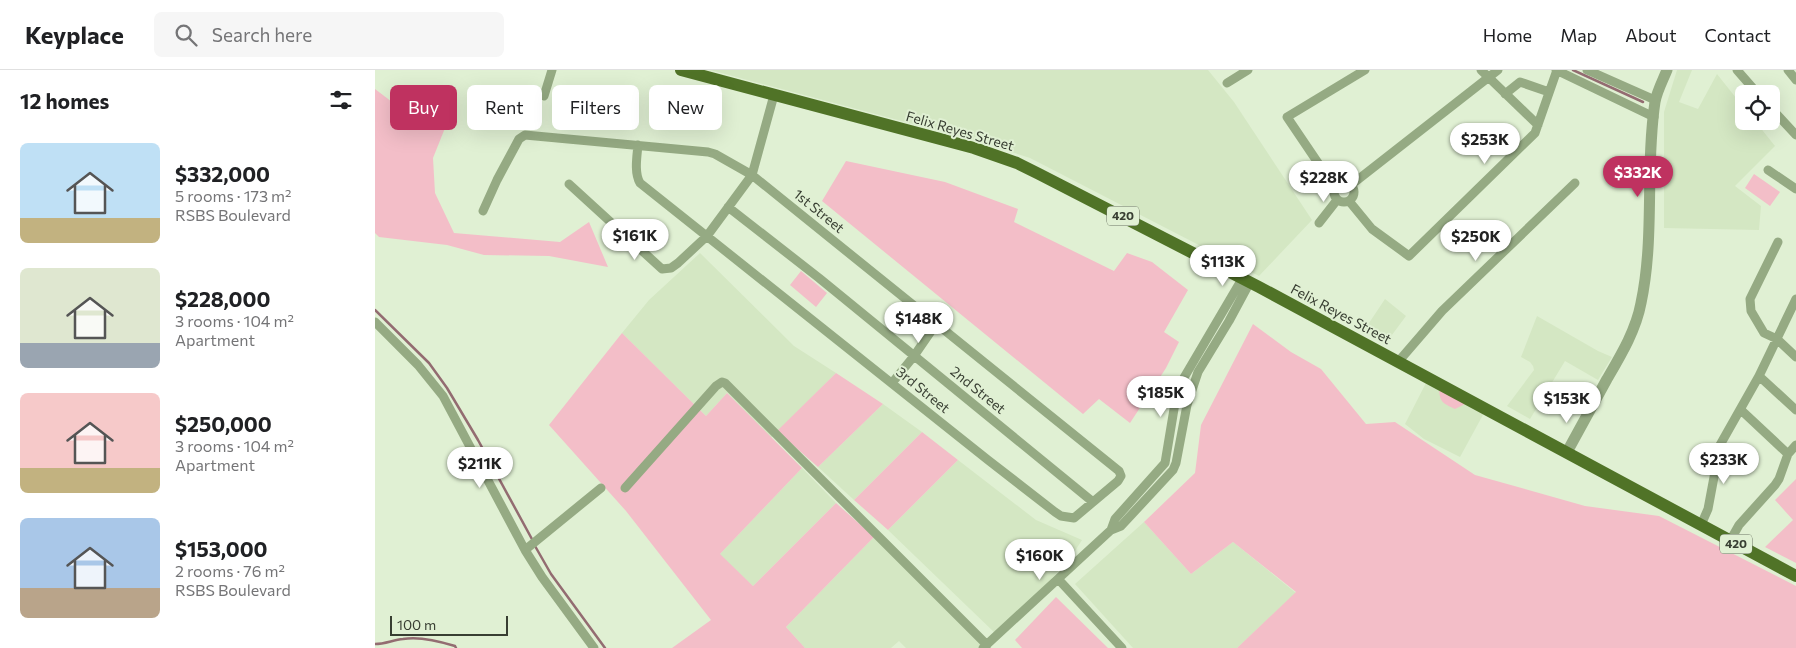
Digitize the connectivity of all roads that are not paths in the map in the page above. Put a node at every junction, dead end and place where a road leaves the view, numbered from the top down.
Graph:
1 (552, 70) edge
2 (681, 70) edge
3 (1248, 70) edge
4 (1365, 70) edge
5 (1481, 70) edge
6 (1497, 70) edge
7 (1556, 70) edge
8 (1587, 70) edge
9 (1667, 70) edge
10 (1737, 70) edge
11 (1788, 70) edge
12 (1488, 77) junction
13 (1796, 80) edge
14 (1227, 83) dead end
15 (1750, 85) edge
16 (1549, 92) junction
17 (1505, 94) junction
18 (774, 95) junction
19 (544, 96) dead end
20 (1655, 100) junction
21 (1654, 117) junction
22 (1780, 118) edge
23 (1538, 125) junction
24 (1796, 135) edge
25 (637, 145) junction
26 (1768, 170) dead end
27 (752, 175) junction
28 (1575, 183) dead end
29 (569, 184) dead end
30 (1351, 185) junction
31 (1335, 188) junction
32 (1796, 188) edge
33 (1337, 200) junction
34 (1349, 200) junction
35 (728, 207) junction
36 (483, 212) dead end
37 (1319, 223) dead end
38 (707, 236) junction
39 (1778, 242) dead end
40 (1246, 281) junction
41 (1795, 304) edge
42 (375, 322) edge
43 (935, 324) junction
44 (1777, 339) junction
45 (914, 356) junction
46 (1796, 357) edge
47 (1399, 362) junction
48 (1759, 376) junction
49 (892, 383) junction
50 (1741, 410) junction
51 (1796, 410) edge
52 (1796, 445) edge
53 (1567, 452) junction
54 (1788, 454) junction
55 (1119, 471) joint
56 (601, 488) dead end
57 (625, 488) dead end
58 (1093, 502) junction
59 (1701, 525) junction
60 (1729, 540) junction
61 (530, 546) junction
62 (1796, 576) edge
63 (1059, 580) junction
64 (985, 646) edge
65 (594, 648) edge
66 (1122, 648) edge

1 - 19 street
2 - 18 main road, Felix Reyes Street / 420
3 - 14 street
4 - 31 street
5 - 12 street
6 - 12 street
7 - 16 street
7 - 21 street
8 - 20 street
9 - 20 street
10 - 15 street
11 - 13 street
12 - 17 street
12 - 30 street
16 - 17 street
16 - 23 street
17 - 23 street
18 - 27 street
18 - 40 main road, Felix Reyes Street / 420
20 - 21 street
21 - 53 street
22 - 24 street
23 - 34 street
25 - 27 street, 1st Street
25 - 36 street, 1st Street
25 - 38 street, 3rd Street
26 - 32 street
27 - 35 street
27 - 43 street, 1st Street
28 - 47 street
29 - 38 street
30 - 31 street
30 - 34 street
31 - 33 street
33 - 34 street
33 - 37 street
35 - 38 street
35 - 45 street, 2nd Street
38 - 49 street, 3rd Street
39 - 44 street
40 - 47 main road, Felix Reyes Street / 420
40 - 63 street
41 - 44 street
42 - 61 street
43 - 45 street
43 - 55 street, 1st Street
44 - 46 street
44 - 48 street
45 - 49 street
45 - 58 street, 2nd Street
47 - 53 main road, Felix Reyes Street / 420
48 - 50 street
48 - 51 street
49 - 58 street, 3rd Street
50 - 54 street
50 - 59 street
52 - 54 street
53 - 59 main road, Felix Reyes Street / 420
54 - 60 street
55 - 58 street, 3rd Street
56 - 61 street
57 - 64 street
59 - 60 main road, Felix Reyes Street / 420
60 - 62 main road, Felix Reyes Street / 420
61 - 65 street
63 - 64 street
63 - 66 street

